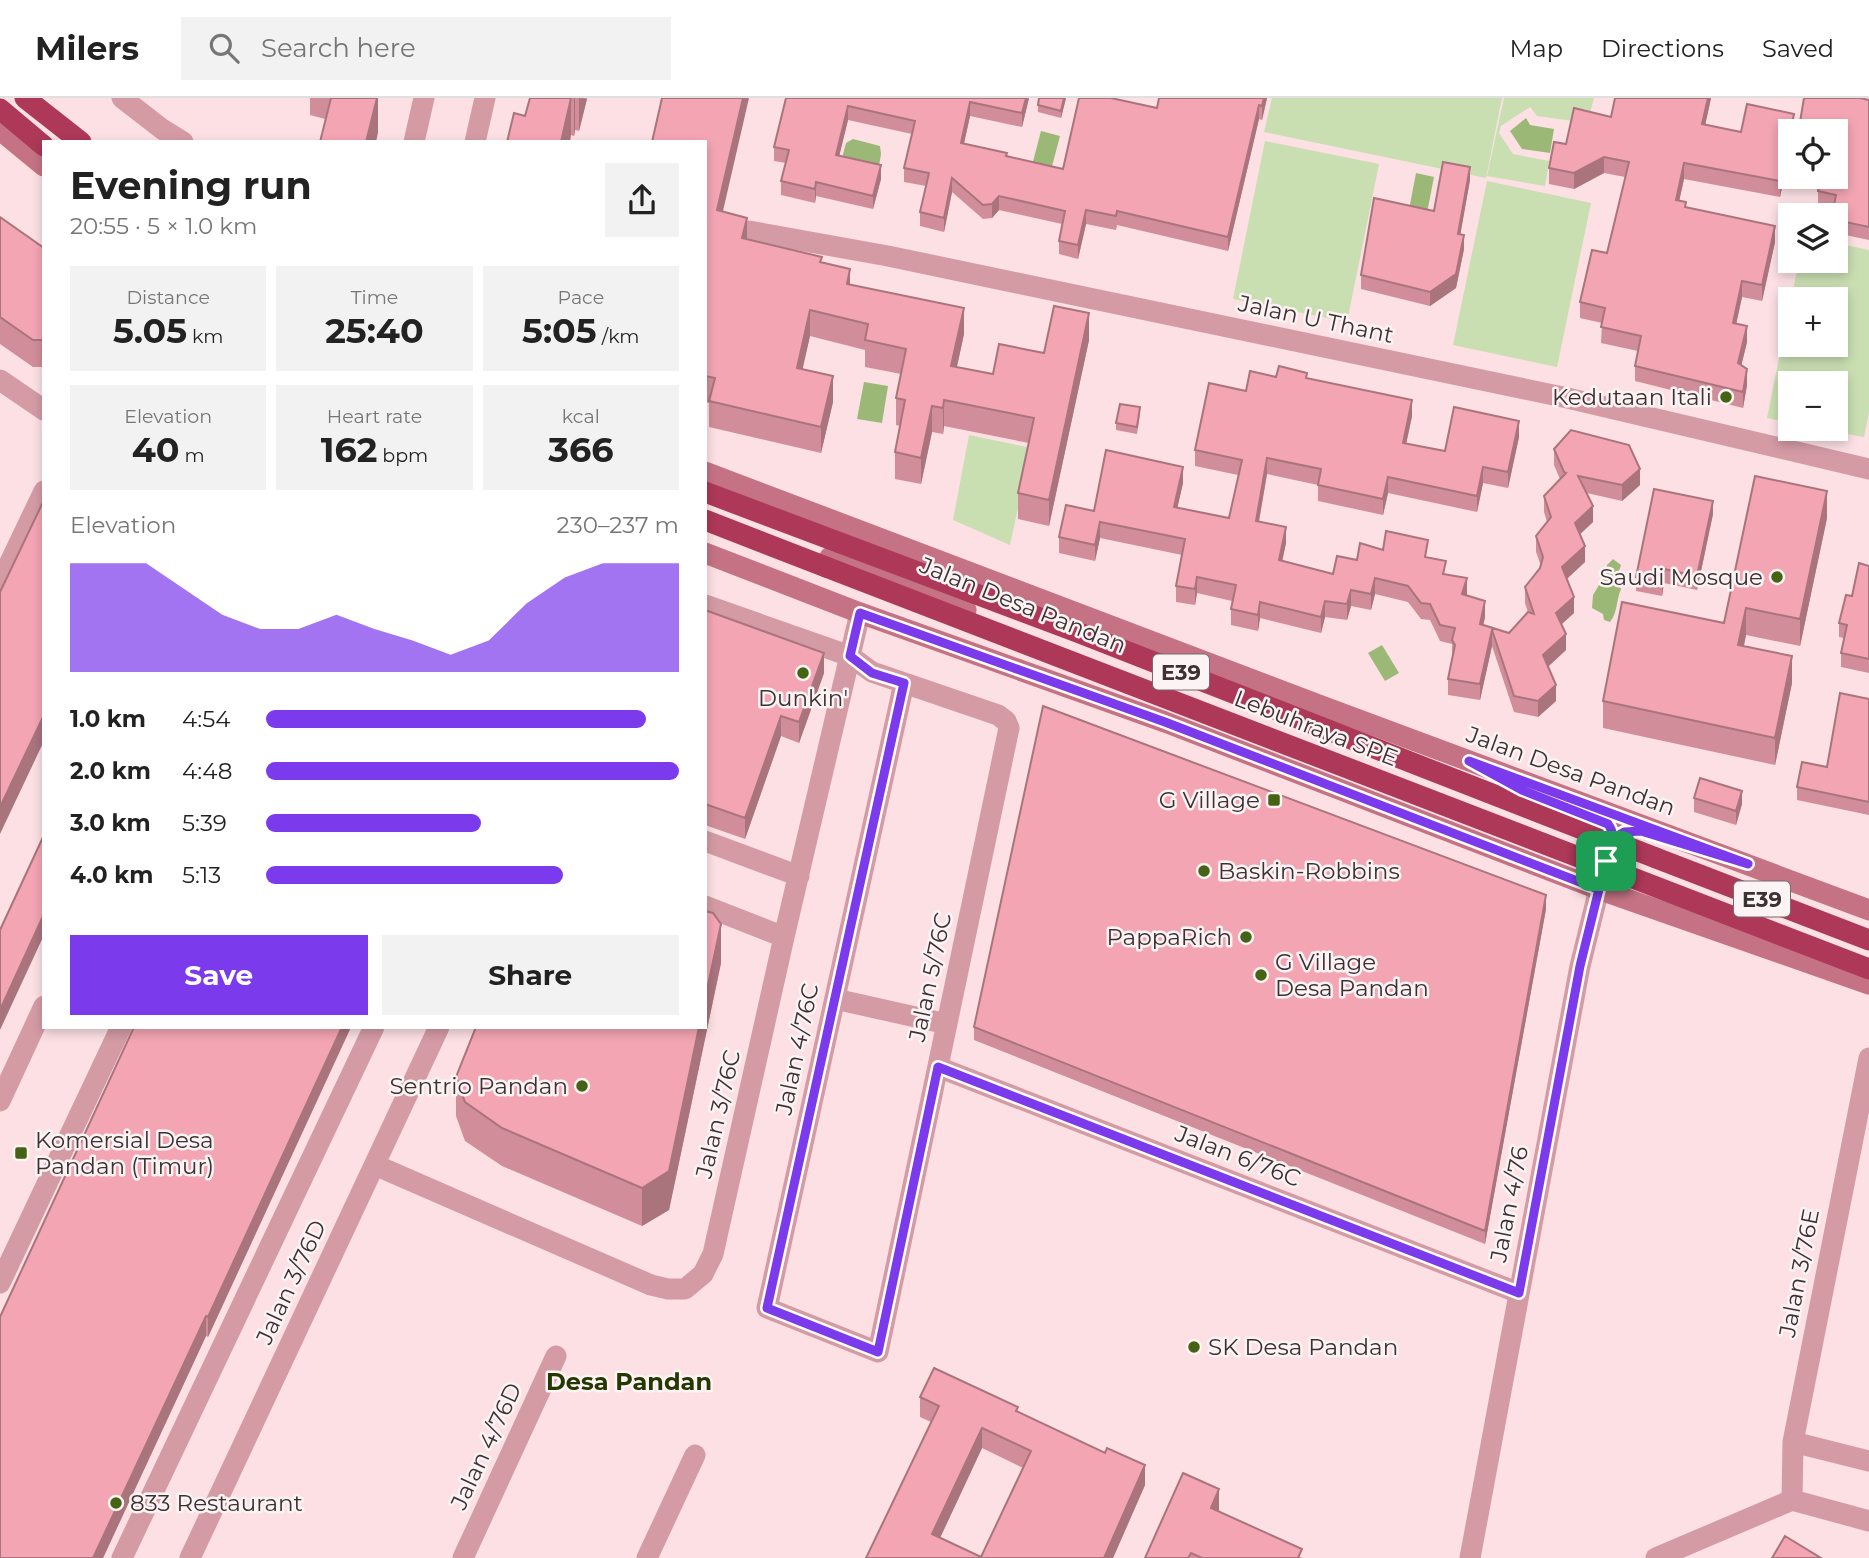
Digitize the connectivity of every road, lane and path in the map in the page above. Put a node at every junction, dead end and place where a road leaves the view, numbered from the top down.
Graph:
1 (122, 98) edge
2 (424, 98) edge
3 (485, 98) edge
4 (31, 100) edge
5 (0, 109) edge
6 (0, 130) edge
7 (77, 140) edge
8 (90, 140) edge
9 (180, 140) edge
10 (414, 140) edge
11 (475, 140) edge
12 (42, 143) edge
13 (42, 164) edge
14 (749, 230) edge
15 (0, 380) edge
16 (42, 409) edge
17 (1869, 469) edge
18 (707, 473) edge
19 (707, 493) edge
20 (42, 495) edge
21 (707, 511) edge
22 (707, 521) edge
23 (707, 554) edge
24 (0, 583) edge
25 (707, 606) edge
26 (860, 613) junction
27 (850, 656) junction
28 (904, 683) junction
29 (1469, 761) junction
30 (1614, 838) junction
31 (707, 842) edge
32 (1606, 861) junction
33 (1748, 864) junction
34 (799, 876) junction
35 (1598, 889) junction
36 (707, 907) edge
37 (1869, 910) edge
38 (784, 937) junction
39 (1869, 940) edge
40 (1869, 960) edge
41 (1869, 969) edge
42 (1869, 984) edge
43 (835, 999) junction
44 (42, 1010) edge
45 (947, 1024) junction
46 (120, 1029) edge
47 (373, 1029) edge
48 (438, 1029) edge
49 (1869, 1058) edge
50 (938, 1067) junction
51 (0, 1101) edge
52 (375, 1165) junction
53 (0, 1283) edge
54 (1519, 1293) junction
55 (878, 1352) joint
56 (556, 1356) dead end
57 (1793, 1442) junction
58 (695, 1455) dead end
59 (1869, 1461) edge
60 (1792, 1500) junction
61 (1869, 1521) edge
62 (122, 1558) edge
63 (190, 1558) edge
64 (463, 1558) edge
65 (647, 1558) edge
66 (1470, 1558) edge
67 (1656, 1558) edge

1 - 9 street
2 - 10 street
3 - 11 street
4 - 7 highway, bridge
4 - 8 street
5 - 12 highway
6 - 13 street
14 - 17 street, Jalan U Thant
15 - 16 street
18 - 29 street, Jalan Desa Pandan
19 - 39 highway, Lebuhraya SPE / E39, bridge
20 - 24 street
21 - 32 street, Jalan Desa Pandan
22 - 41 highway, Lebuhraya SPE / E39, bridge
23 - 26 street
25 - 27 street
26 - 27 street, Jalan 3/76C
26 - 35 street
27 - 28 street
27 - 34 street, Jalan 3/76C
28 - 43 street, Jalan 4/76C
28 - 45 street, Jalan 5/76C
29 - 30 street
29 - 33 street, Jalan Desa Pandan
30 - 32 street
30 - 33 street
31 - 34 street
32 - 35 street, Jalan 4/76
32 - 40 street, Jalan Desa Pandan
33 - 37 street, Jalan Desa Pandan
34 - 38 street, Jalan 3/76C
35 - 42 street
35 - 54 street, Jalan 4/76
36 - 38 street
38 - 52 street, Jalan 3/76C
43 - 45 street
43 - 55 street, Jalan 4/76C
44 - 51 street
45 - 50 street, Jalan 5/76C
46 - 53 street
47 - 62 street
48 - 52 street, Jalan 3/76D
49 - 57 street, Jalan 3/76E
50 - 54 street, Jalan 6/76C
50 - 55 street, Jalan 5/76C
52 - 63 street, Jalan 3/76D
54 - 66 street, Jalan 4/76
56 - 64 street, Jalan 4/76D
57 - 59 street
57 - 60 street, Jalan 3/76E
58 - 65 street
60 - 61 street
60 - 67 street

